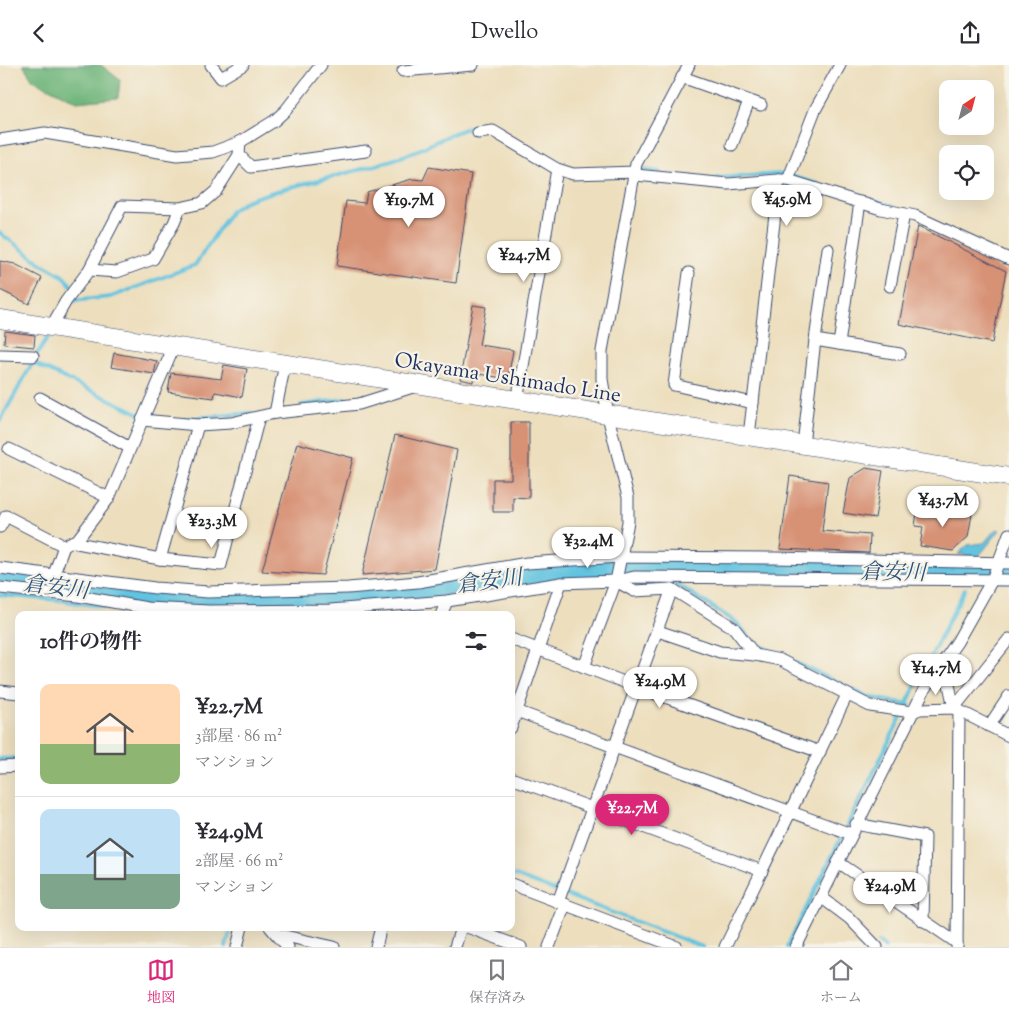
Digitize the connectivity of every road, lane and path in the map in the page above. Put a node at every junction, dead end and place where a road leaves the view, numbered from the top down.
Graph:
1 (210, 65) edge
2 (243, 65) edge
3 (321, 65) edge
4 (474, 65) edge
5 (688, 65) edge
6 (840, 65) edge
7 (403, 71) dead end
8 (682, 77) junction
9 (748, 101) junction
10 (761, 105) dead end
11 (478, 133) dead end
12 (0, 140) edge
13 (240, 142) junction
14 (732, 145) dead end
15 (366, 151) dead end
16 (239, 155) junction
17 (557, 169) junction
18 (636, 171) junction
19 (787, 177) junction
20 (860, 202) junction
21 (180, 208) junction
22 (904, 214) junction
23 (828, 249) dead end
24 (1009, 259) edge
25 (89, 270) junction
26 (689, 273) dead end
27 (890, 286) dead end
28 (0, 319) edge
29 (51, 327) junction
30 (815, 340) junction
31 (838, 344) junction
32 (174, 346) junction
33 (900, 354) dead end
34 (0, 355) edge
35 (33, 356) dead end
36 (285, 364) junction
37 (419, 385) junction
38 (40, 398) dead end
39 (517, 401) junction
40 (753, 403) junction
41 (276, 410) junction
42 (608, 416) junction
43 (143, 417) junction
44 (259, 417) junction
45 (198, 425) junction
46 (749, 436) junction
47 (803, 445) junction
48 (130, 448) junction
49 (8, 449) dead end
50 (1009, 477) edge
51 (109, 498) junction
52 (0, 527) edge
53 (1009, 534) edge
54 (68, 544) junction
55 (160, 559) junction
56 (619, 559) junction
57 (0, 568) edge
58 (999, 569) edge
59 (54, 574) junction
60 (616, 577) junction
61 (1009, 580) edge
62 (561, 583) junction
63 (0, 588) edge
64 (672, 589) junction
65 (330, 599) junction
66 (447, 601) junction
67 (146, 611) edge
68 (254, 611) edge
69 (445, 611) edge
70 (658, 631) junction
71 (1009, 639) edge
72 (515, 640) edge
73 (538, 649) junction
74 (755, 655) junction
75 (944, 661) junction
76 (584, 667) junction
77 (637, 687) junction
78 (0, 691) edge
79 (15, 693) edge
80 (847, 695) junction
81 (1009, 696) edge
82 (955, 706) junction
83 (515, 707) edge
84 (515, 710) edge
85 (912, 712) junction
86 (990, 723) junction
87 (1009, 736) edge
88 (615, 747) junction
89 (820, 752) junction
90 (15, 766) edge
91 (0, 767) edge
92 (515, 779) edge
93 (594, 807) junction
94 (791, 812) junction
95 (849, 831) junction
96 (838, 862) junction
97 (762, 871) junction
98 (515, 885) edge
99 (821, 897) junction
100 (562, 898) junction
101 (923, 921) junction
102 (241, 931) edge
103 (273, 931) edge
104 (380, 931) edge
105 (460, 931) edge
106 (478, 931) edge
107 (957, 945) edge
108 (237, 947) edge
109 (288, 947) edge
110 (334, 947) edge
111 (376, 947) edge
112 (455, 947) edge
113 (521, 947) edge
114 (549, 947) edge
115 (677, 947) edge
116 (724, 947) edge
117 (796, 947) edge
118 (877, 947) edge

1 - 2 street
3 - 13 street
4 - 7 street
5 - 8 street
6 - 19 street
8 - 9 street
8 - 18 street
9 - 10 street
9 - 14 street
11 - 17 street
12 - 13 street
13 - 16 street
15 - 16 street
16 - 21 street
17 - 18 street
17 - 39 street
18 - 19 street
18 - 42 street
19 - 20 street
19 - 40 street
20 - 22 street
20 - 31 street
21 - 25 street
21 - 25 street
22 - 24 street
22 - 27 street
23 - 30 street
25 - 29 street
26 - 40 street
28 - 29 main road, Okayama Ushimado Line
29 - 32 main road, Okayama Ushimado Line
30 - 31 street
30 - 47 street
31 - 33 street
32 - 36 main road, Okayama Ushimado Line
32 - 43 street
34 - 35 street
36 - 37 main road, Okayama Ushimado Line
36 - 41 street
37 - 39 main road, Okayama Ushimado Line
37 - 41 street
38 - 48 street
39 - 42 main road, Okayama Ushimado Line
40 - 46 street
41 - 44 street
42 - 46 main road, Okayama Ushimado Line
42 - 56 street
43 - 45 street
43 - 48 street
44 - 45 street
44 - 55 street
45 - 55 street
46 - 47 main road, Okayama Ushimado Line
47 - 50 main road, Okayama Ushimado Line
48 - 51 street
49 - 51 street
51 - 54 street
52 - 54 street
53 - 58 street
54 - 55 street
54 - 59 street
56 - 58 street
56 - 60 street
56 - 65 street
57 - 59 street
58 - 60 street
58 - 61 street
58 - 75 street
59 - 65 street
60 - 62 street
60 - 64 street
60 - 76 street
62 - 66 street
62 - 73 street
63 - 67 street
64 - 70 street
64 - 74 street
65 - 66 street
65 - 68 street
66 - 69 street
70 - 74 street
70 - 77 street
71 - 82 street
72 - 73 street
73 - 76 street
73 - 83 street
74 - 80 street
75 - 82 street
75 - 85 street
76 - 77 street
77 - 88 street
77 - 89 street
78 - 79 street
80 - 85 street
80 - 89 street
81 - 86 street
82 - 85 street
82 - 86 street
82 - 107 street
84 - 88 street
85 - 95 street
86 - 87 street
88 - 93 street
88 - 94 street
89 - 94 street
90 - 91 street
92 - 93 street
93 - 97 street
93 - 100 street
94 - 95 street
94 - 97 street
95 - 96 street
95 - 101 street
96 - 99 street
96 - 101 street
97 - 116 street
98 - 100 street
99 - 117 street
99 - 118 street
100 - 114 street
100 - 115 street
101 - 107 street
102 - 108 street
103 - 109 street
103 - 110 street
104 - 111 street
105 - 112 street
106 - 113 street

